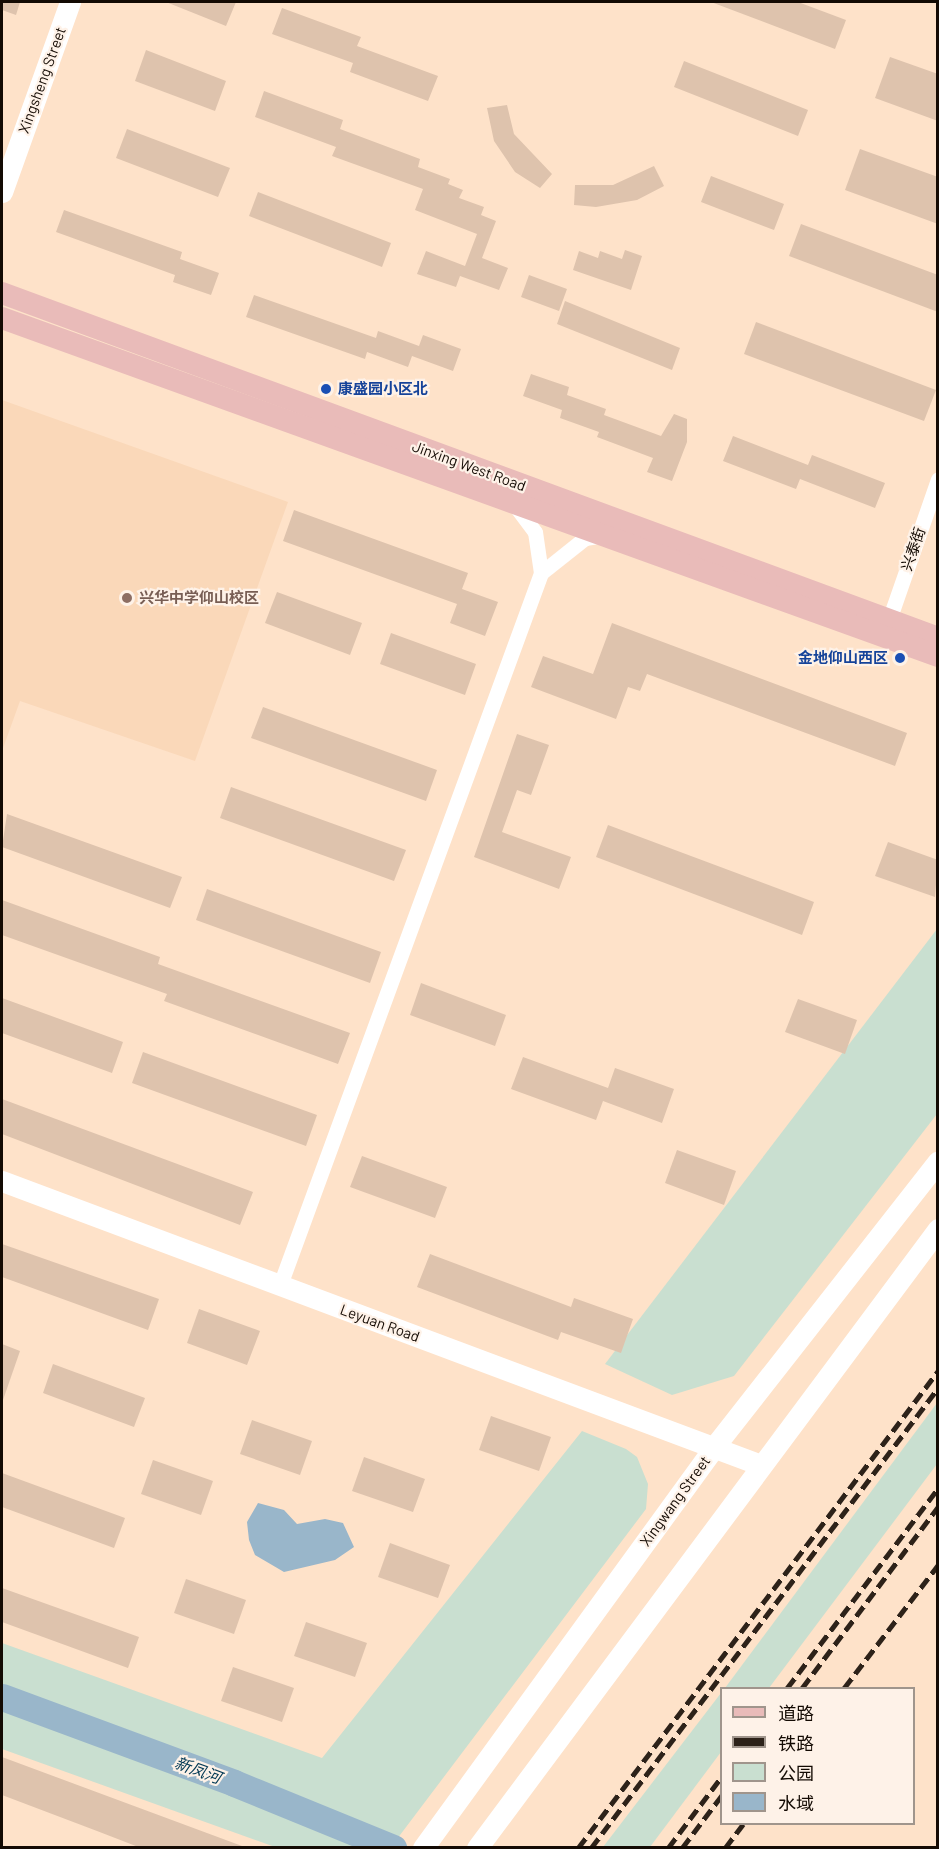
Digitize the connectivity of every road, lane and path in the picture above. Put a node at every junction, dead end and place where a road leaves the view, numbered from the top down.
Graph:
1 (70, 2) edge
2 (2, 192) edge
3 (2, 293) edge
4 (2, 318) edge
5 (938, 479) edge
6 (512, 502) junction
7 (606, 535) junction
8 (541, 573) junction
9 (889, 620) junction
10 (938, 638) edge
11 (938, 656) edge
12 (938, 1161) edge
13 (2, 1181) edge
14 (938, 1229) edge
15 (280, 1285) junction
16 (714, 1448) junction
17 (758, 1464) junction
18 (477, 1847) edge
19 (423, 1848) edge

1 - 2 main road, Xingsheng Street
3 - 9 main road, Jinxing West Road
4 - 6 main road, Jinxing West Road
5 - 9 street, 兴泰街
6 - 7 main road, Jinxing West Road
6 - 8 street
7 - 8 street
7 - 11 main road, Jinxing West Road
8 - 15 street
9 - 10 main road, Jinxing West Road
12 - 16 main road, Xingwang Street
13 - 15 main road, Leyuan Road
14 - 17 main road
15 - 16 main road, Leyuan Road
16 - 17 main road, Leyuan Road
16 - 19 main road, Xingwang Street
17 - 18 main road

